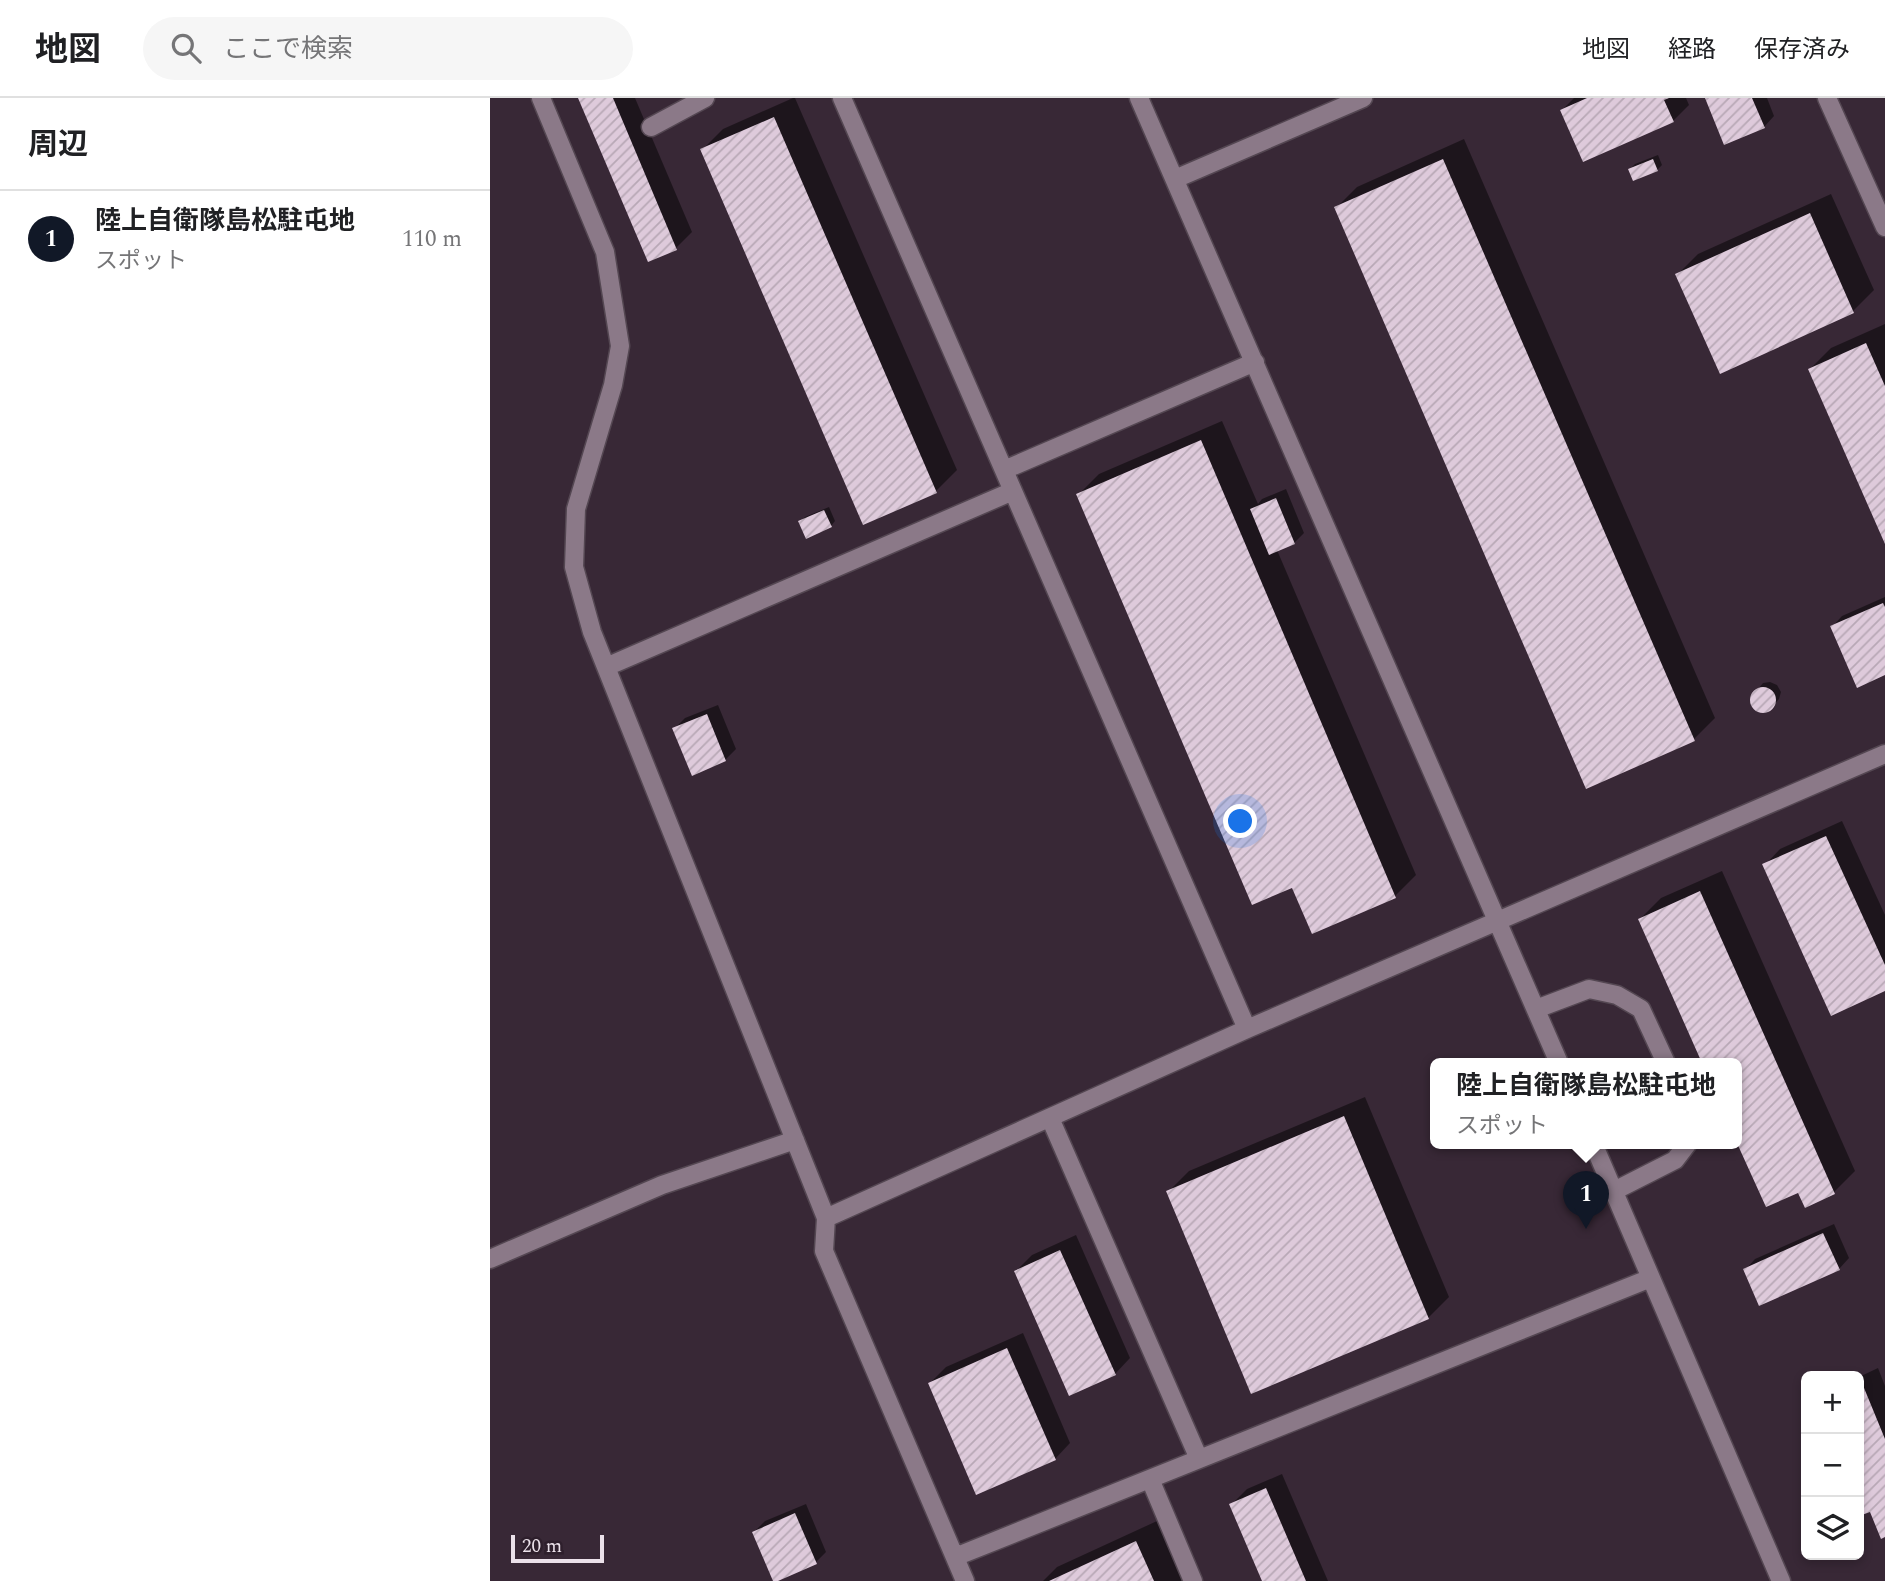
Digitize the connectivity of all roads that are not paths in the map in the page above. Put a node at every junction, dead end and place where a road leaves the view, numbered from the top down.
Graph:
1 (541, 98) edge
2 (705, 98) edge
3 (842, 98) edge
4 (1139, 98) edge
5 (1363, 98) edge
6 (1827, 98) edge
7 (651, 127) dead end
8 (1175, 179) junction
9 (1885, 227) edge
10 (1255, 362) junction
11 (1004, 470) junction
12 (1013, 491) junction
13 (606, 667) junction
14 (1885, 754) edge
15 (1498, 922) junction
16 (1536, 1009) junction
17 (1247, 1029) junction
18 (1557, 1058) edge
19 (1664, 1058) edge
20 (1050, 1118) junction
21 (795, 1140) junction
22 (1596, 1149) edge
23 (1683, 1149) edge
24 (1614, 1191) junction
25 (826, 1218) junction
26 (490, 1259) edge
27 (1651, 1278) junction
28 (1199, 1459) junction
29 (1150, 1479) junction
30 (955, 1556) junction
31 (965, 1581) edge
32 (1193, 1581) edge
33 (1781, 1581) edge

1 - 13 lane
2 - 7 lane
3 - 11 lane
4 - 8 lane
5 - 8 lane
6 - 9 lane
8 - 10 lane
10 - 11 lane
10 - 15 lane
11 - 12 lane
12 - 13 lane
12 - 17 lane
13 - 21 lane
14 - 15 lane
15 - 16 lane
15 - 17 lane
16 - 18 lane
16 - 19 lane
17 - 20 lane
20 - 25 lane
20 - 28 lane
21 - 25 lane
21 - 26 lane
22 - 24 lane
23 - 24 lane
24 - 27 lane
25 - 30 lane
27 - 28 lane
27 - 33 lane
28 - 29 lane
29 - 30 lane
29 - 32 lane
30 - 31 lane

